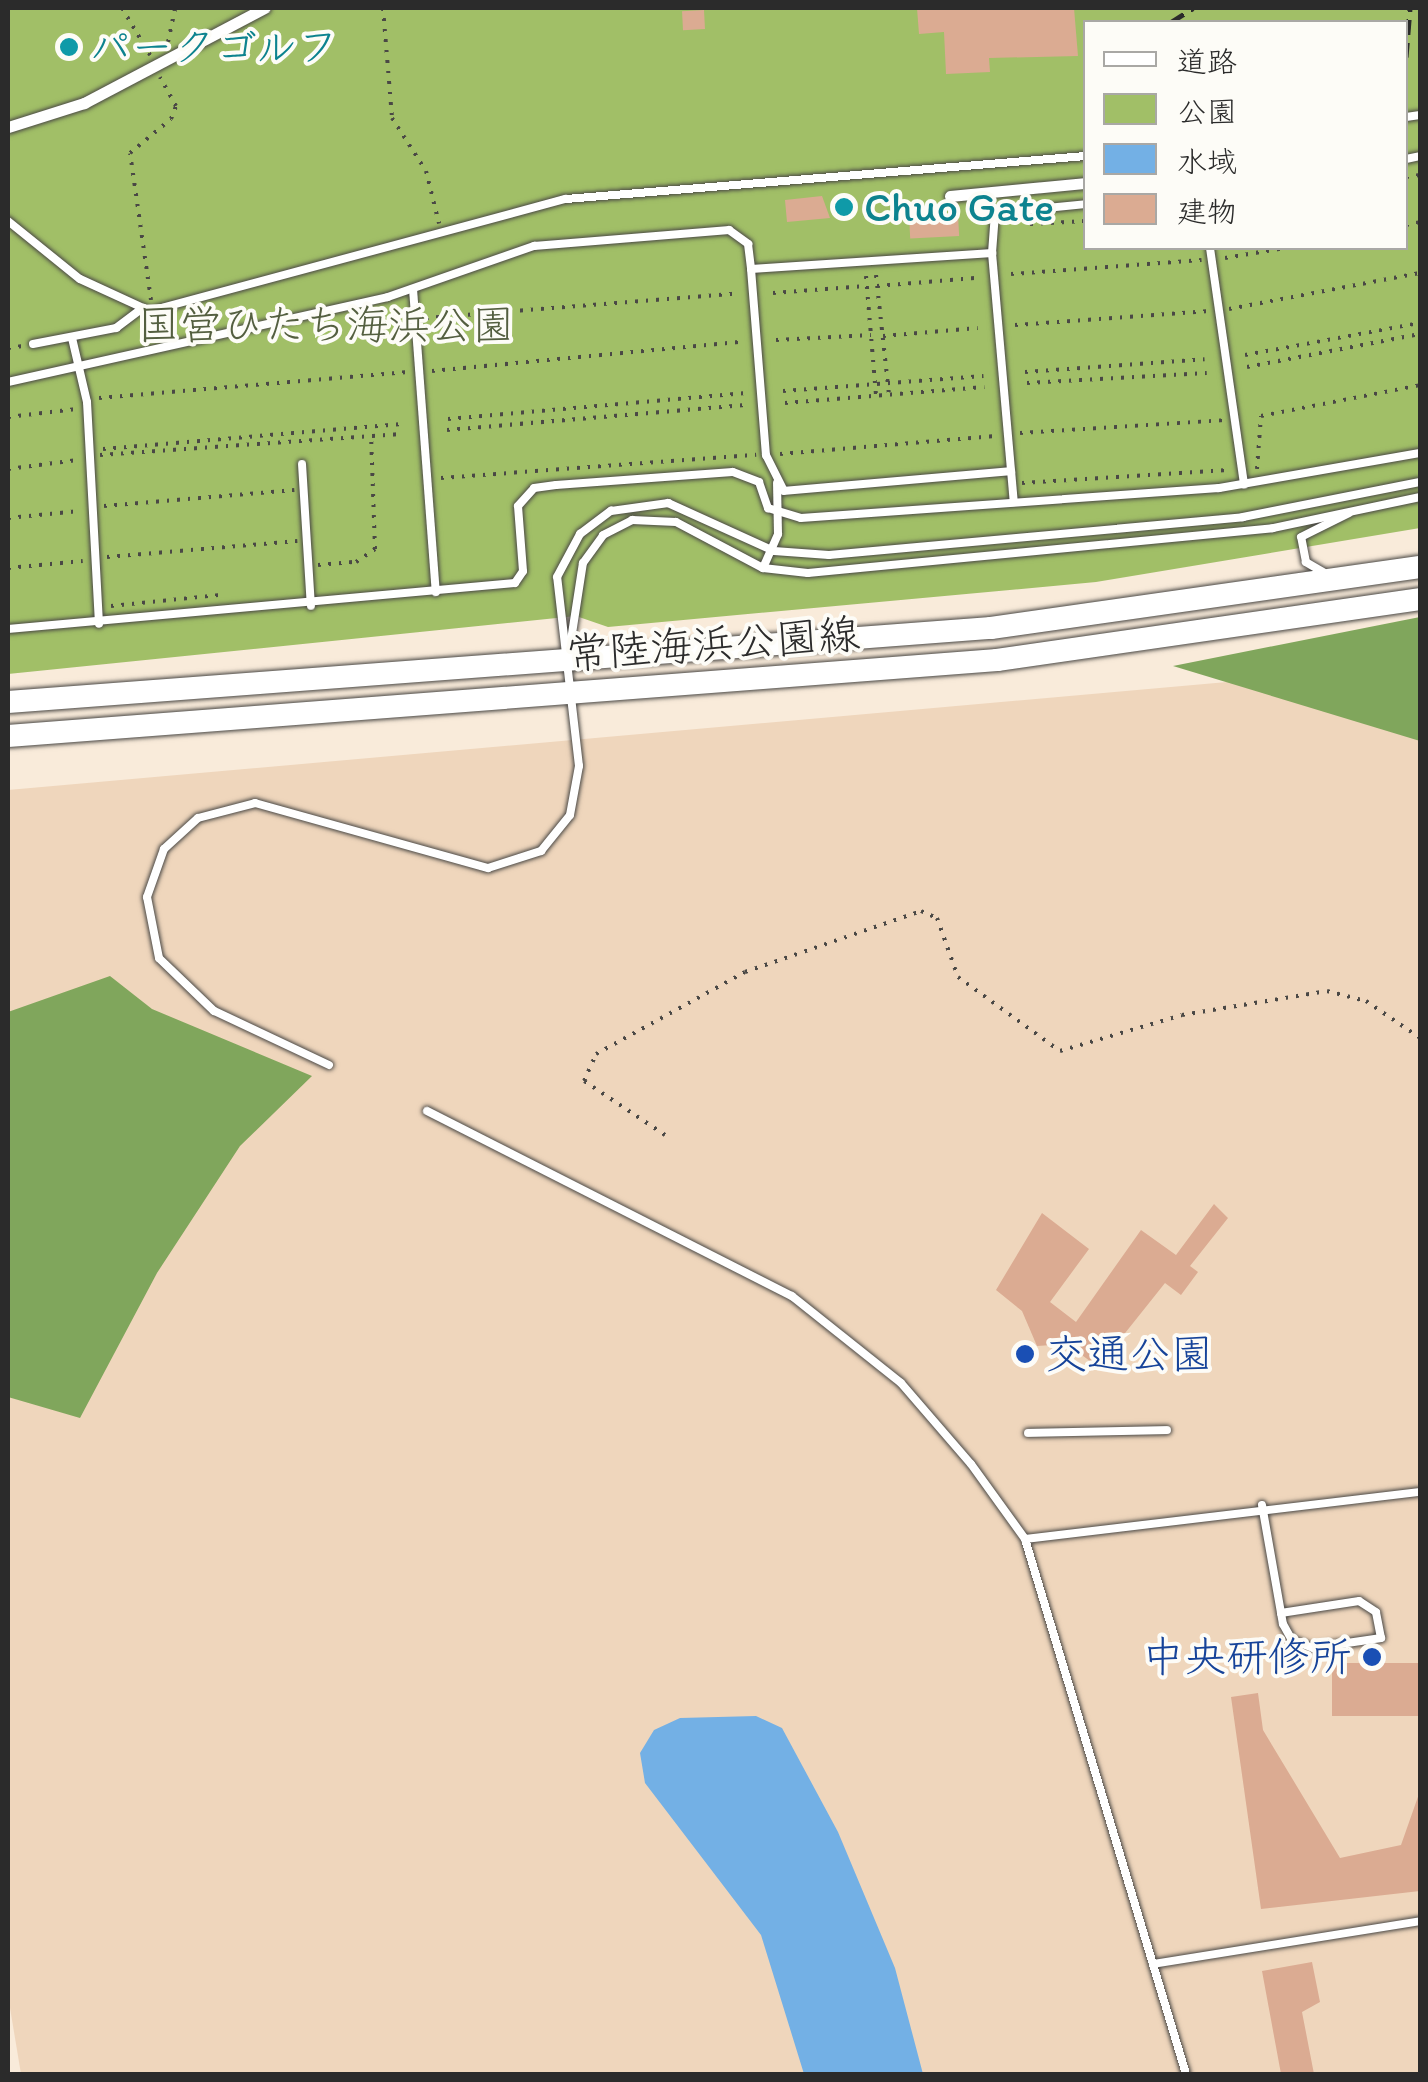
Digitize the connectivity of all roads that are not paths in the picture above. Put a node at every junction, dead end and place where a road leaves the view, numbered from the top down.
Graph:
1 (264, 8) edge
2 (8, 127) edge
3 (1083, 156) edge
4 (1083, 183) edge
5 (950, 196) dead end
6 (1083, 204) edge
7 (8, 221) edge
8 (1210, 250) edge
9 (992, 253) junction
10 (751, 269) junction
11 (414, 290) junction
12 (140, 310) junction
13 (72, 338) junction
14 (33, 344) dead end
15 (77, 369) junction
16 (8, 382) edge
17 (1420, 453) edge
18 (766, 455) junction
19 (302, 464) dead end
20 (1012, 471) junction
21 (759, 482) junction
22 (1420, 482) edge
23 (777, 483) junction
24 (1244, 484) junction
25 (1420, 497) edge
26 (1014, 502) junction
27 (1372, 506) junction
28 (781, 516) junction
29 (774, 551) junction
30 (1420, 567) edge
31 (764, 568) junction
32 (1378, 575) junction
33 (436, 592) junction
34 (1420, 599) edge
35 (311, 606) junction
36 (99, 624) junction
37 (8, 630) edge
38 (568, 661) junction
39 (571, 693) junction
40 (8, 702) edge
41 (8, 736) edge
42 (329, 1066) dead end
43 (427, 1111) dead end
44 (1167, 1430) dead end
45 (1028, 1433) dead end
46 (1420, 1492) edge
47 (1262, 1505) junction
48 (1025, 1539) junction
49 (1281, 1612) junction
50 (1420, 1921) edge
51 (1153, 1964) junction
52 (1186, 2074) edge

1 - 2 street
3 - 12 lane
4 - 5 street
6 - 9 lane
7 - 12 lane
8 - 24 lane
9 - 10 lane
9 - 20 lane
10 - 11 lane
10 - 18 lane
11 - 15 lane
11 - 33 lane
12 - 13 lane
13 - 14 lane
13 - 15 lane
15 - 16 lane
15 - 36 lane
17 - 24 lane
18 - 21 lane
18 - 23 lane
19 - 35 lane
20 - 23 lane
20 - 26 lane
21 - 28 lane
21 - 33 lane
22 - 29 lane
23 - 28 lane
24 - 26 lane
25 - 27 lane
26 - 28 lane
27 - 31 lane
27 - 32 lane
28 - 29 lane
29 - 31 lane
29 - 38 lane
30 - 32 main road, 常陸海浜公園線
31 - 38 lane
32 - 38 main road, 常陸海浜公園線
33 - 35 lane
34 - 39 main road, 常陸海浜公園線
35 - 36 lane
36 - 37 lane
38 - 39 lane
38 - 40 main road, 常陸海浜公園線
39 - 41 main road, 常陸海浜公園線
39 - 42 lane
43 - 48 lane
44 - 45 lane
46 - 47 lane
47 - 48 lane
47 - 49 lane
48 - 51 lane
49 - 49 lane
50 - 51 lane
51 - 52 lane

